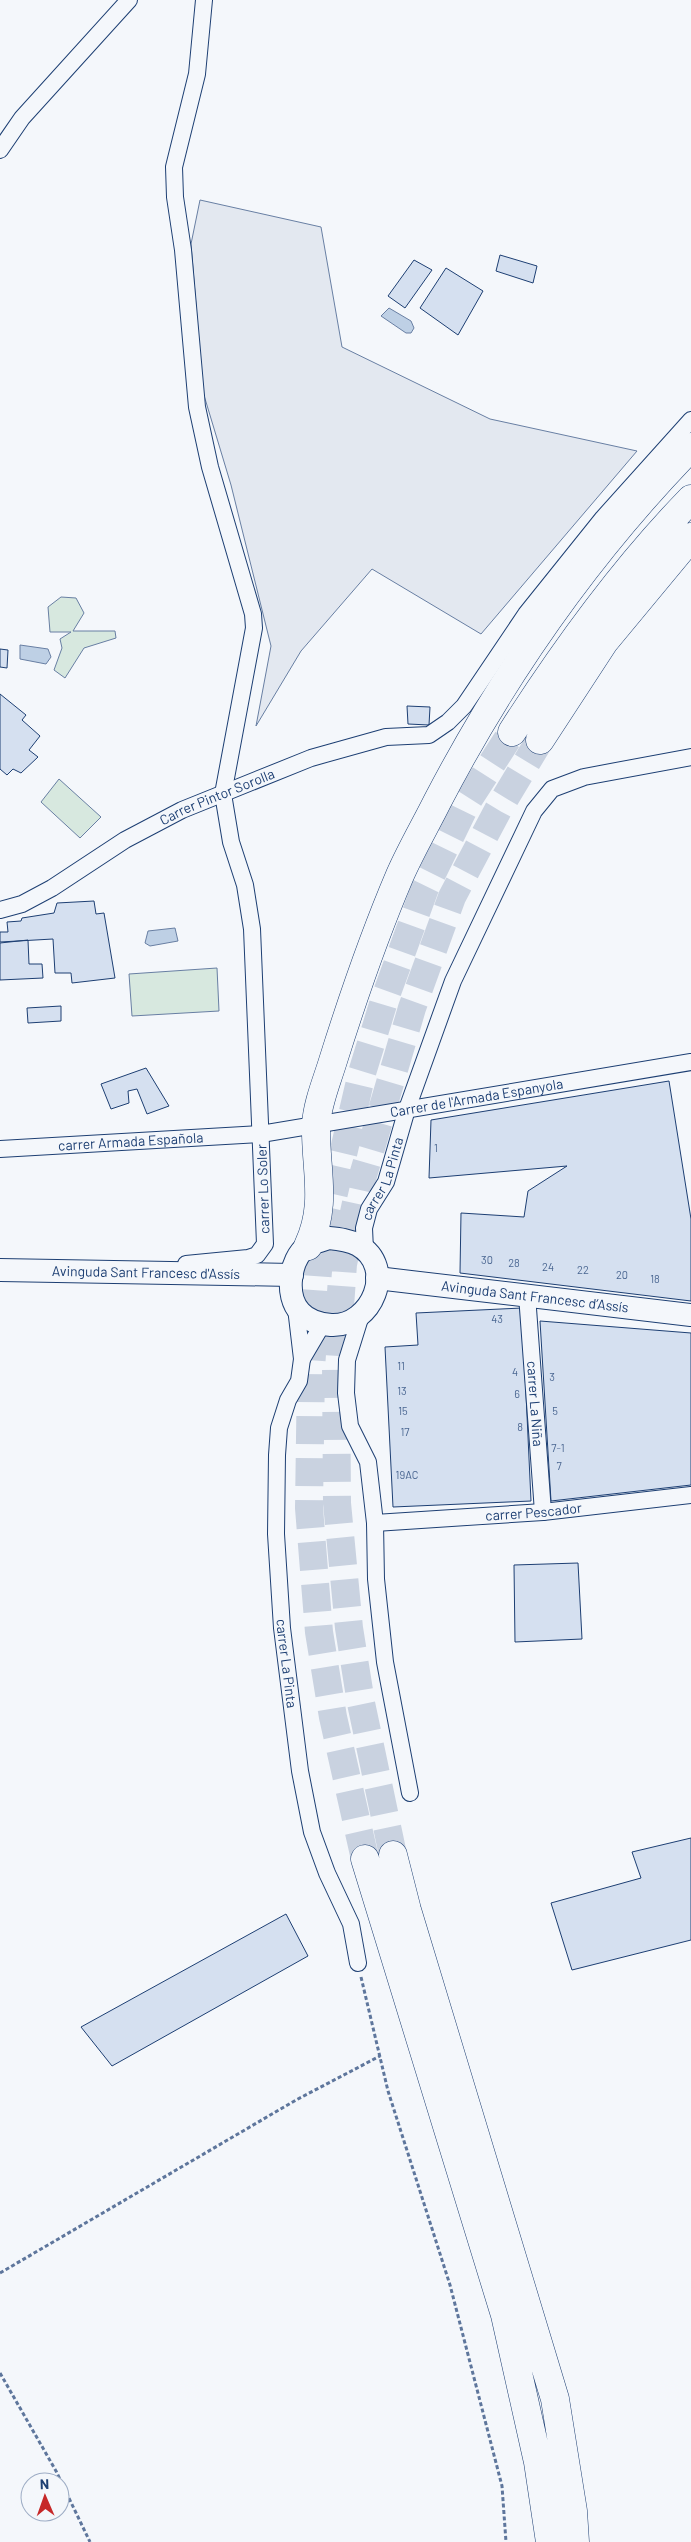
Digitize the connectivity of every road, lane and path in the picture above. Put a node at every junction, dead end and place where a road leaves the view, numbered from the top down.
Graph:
1 (129, 0) edge
2 (204, 0) edge
3 (0, 150) edge
4 (691, 420) edge
5 (691, 447) edge
6 (691, 499) edge
7 (691, 537) edge
8 (512, 732) tunnel mouth
9 (540, 740) tunnel mouth
10 (691, 757) edge
11 (223, 794) junction
12 (0, 910) edge
13 (691, 1062) edge
14 (407, 1109) junction
15 (316, 1124) junction
16 (261, 1134) junction
17 (0, 1149) edge
18 (308, 1246) junction
19 (365, 1250) junction
20 (0, 1270) edge
21 (121, 1271) junction
22 (292, 1275) junction
23 (378, 1278) junction
24 (527, 1295) junction
25 (296, 1308) junction
26 (361, 1315) junction
27 (691, 1315) edge
28 (322, 1324) junction
29 (302, 1359) junction
30 (691, 1495) edge
31 (543, 1512) junction
32 (375, 1523) junction
33 (410, 1793) dead end
34 (393, 1855) tunnel mouth
35 (365, 1859) tunnel mouth
36 (358, 1963) joint
37 (380, 2056) junction
38 (0, 2273) edge
39 (0, 2373) edge
40 (90, 2542) edge
41 (506, 2542) edge
42 (550, 2542) edge
43 (575, 2542) edge

1 - 3 street
2 - 11 street
4 - 11 street, Carrer Pintor Sorolla
5 - 15 highway
6 - 8 highway
7 - 9 highway
10 - 14 street, carrer La Pinta
11 - 12 street, Carrer Pintor Sorolla
11 - 16 street
13 - 14 street, Carrer de l'Armada Espanyola
14 - 15 street, Carrer de l'Armada Espanyola
14 - 19 street, carrer La Pinta
15 - 16 street, Carrer de l'Armada Espanyola
15 - 18 highway
16 - 17 street, carrer Armada Española
16 - 21 street, carrer Lo Soler
18 - 19 main road
18 - 22 main road
19 - 23 main road
20 - 21 main road, Avinguda Sant Francesc d'Assís
21 - 22 main road, Avinguda Sant Francesc d'Assís
22 - 25 main road
23 - 24 main road, Avinguda Sant Francesc d’Assís
23 - 26 main road
24 - 27 main road, Avinguda Sant Francesc d’Assís
24 - 31 street, carrer La Niña
25 - 28 main road
25 - 29 street, carrer La Pinta
26 - 28 main road
26 - 32 street
28 - 29 street, carrer La Pinta
29 - 36 street, carrer La Pinta
30 - 31 street, carrer Pescador
31 - 32 street, carrer Pescador
32 - 33 street
34 - 43 highway
35 - 42 highway
36 - 37 path
37 - 38 path
37 - 41 path
39 - 40 path

